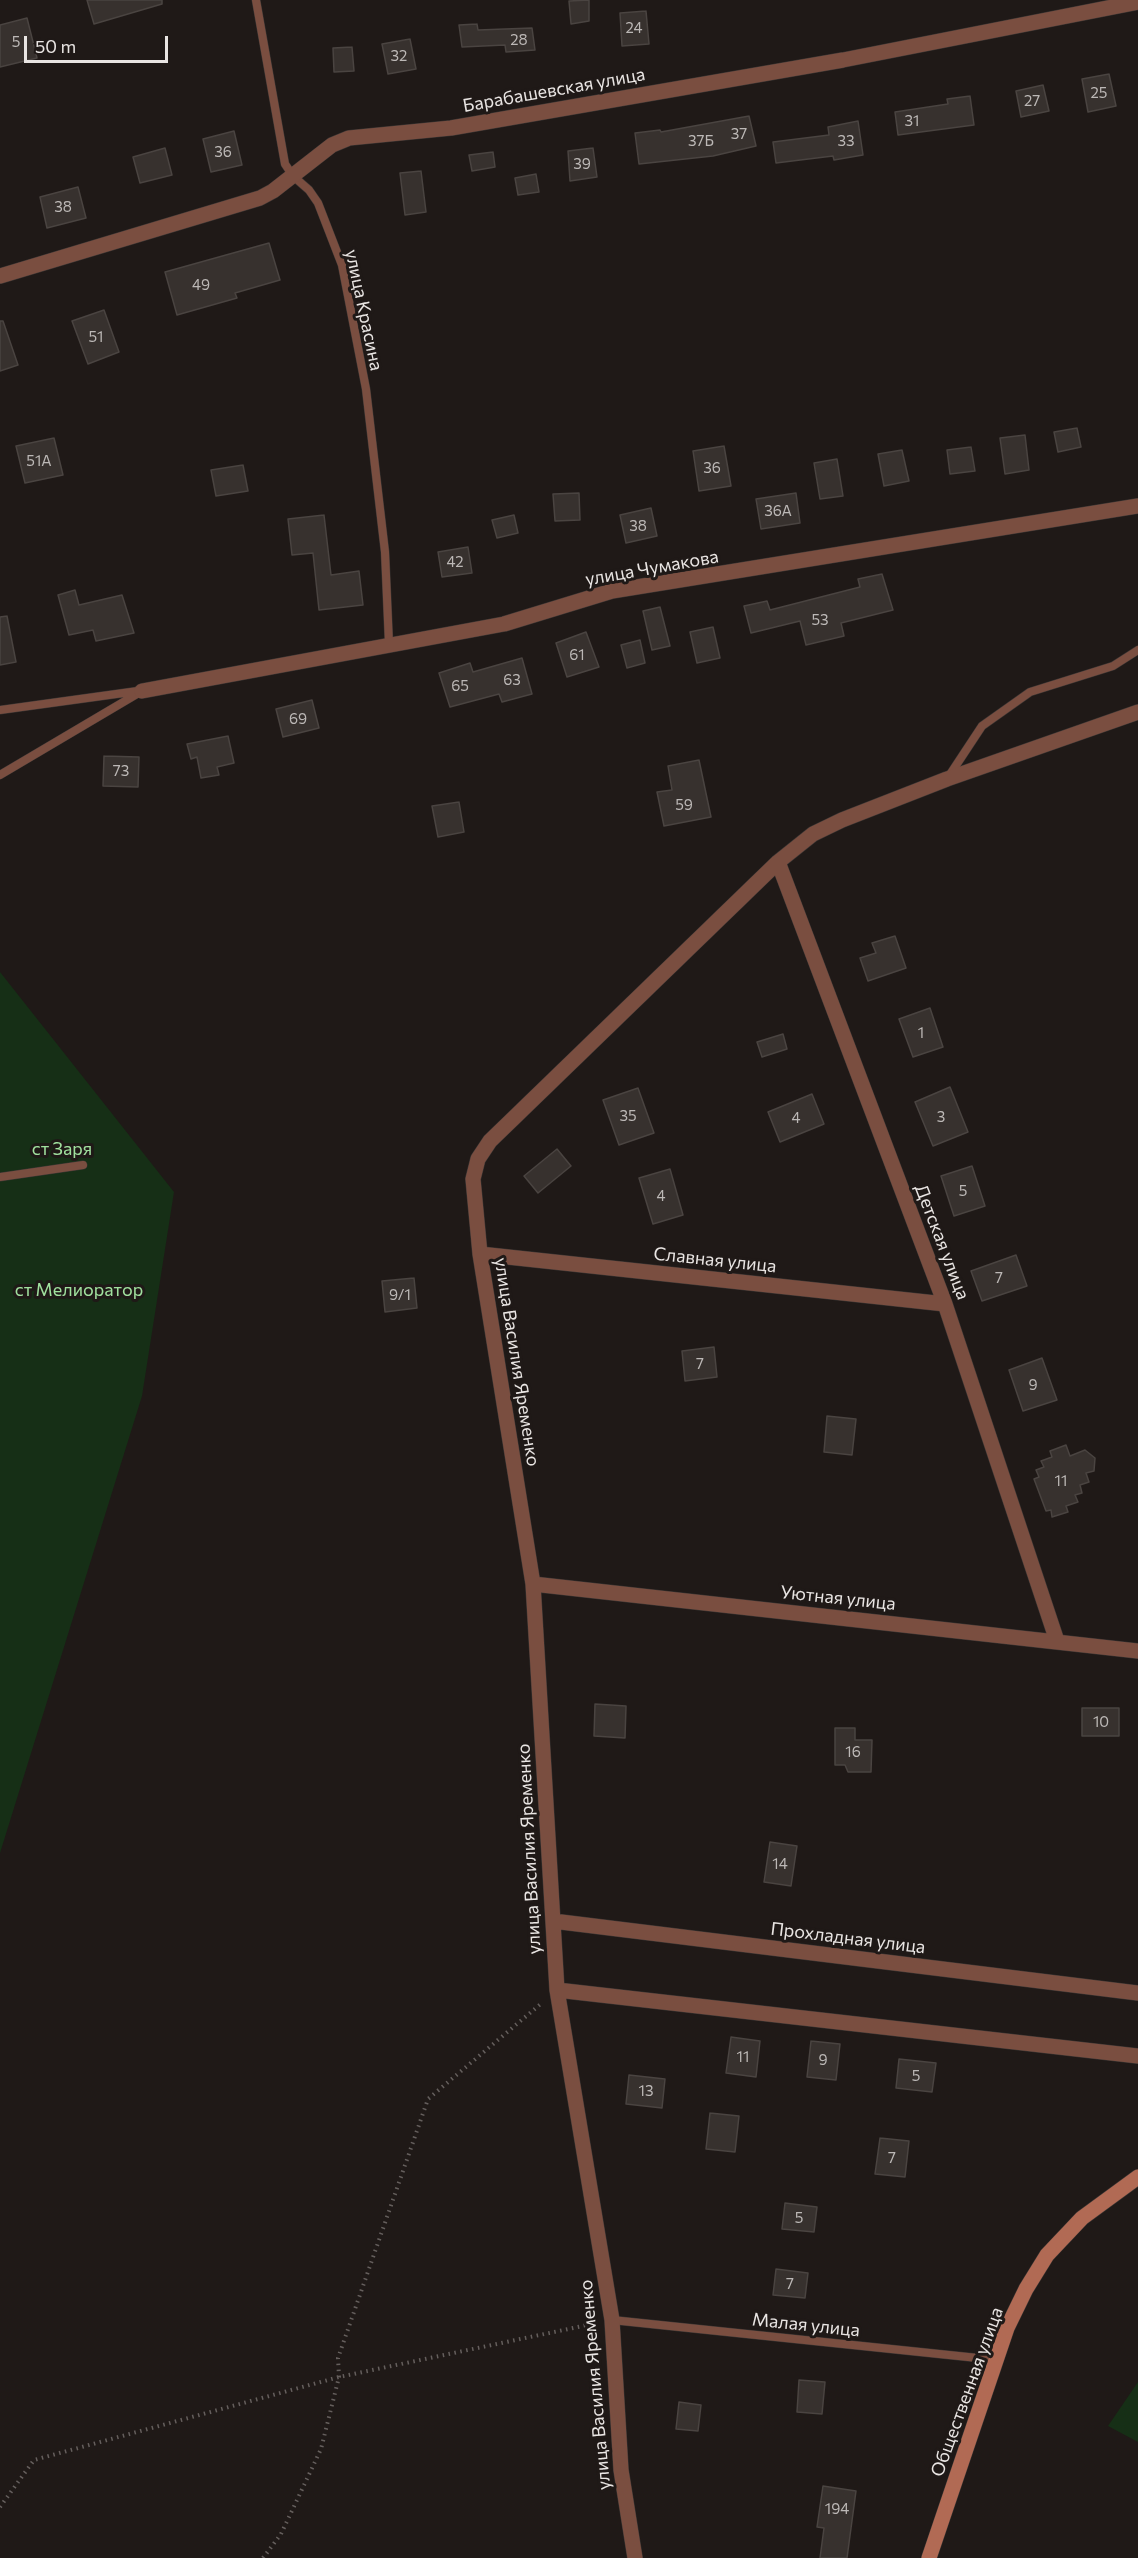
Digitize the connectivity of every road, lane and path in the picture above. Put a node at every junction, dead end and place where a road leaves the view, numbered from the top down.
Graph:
1 (256, 0) edge
2 (1138, 2) edge
3 (293, 176) junction
4 (0, 276) edge
5 (1138, 506) edge
6 (389, 644) junction
7 (1138, 650) edge
8 (142, 691) junction
9 (0, 710) edge
10 (1138, 712) edge
11 (0, 775) edge
12 (947, 779) junction
13 (778, 862) junction
14 (83, 1165) dead end
15 (0, 1178) edge
16 (480, 1254) junction
17 (945, 1304) junction
18 (533, 1584) junction
19 (1057, 1641) junction
20 (1138, 1651) edge
21 (554, 1922) junction
22 (557, 1990) junction
23 (1138, 1993) edge
24 (1138, 2056) edge
25 (1138, 2176) edge
26 (612, 2320) junction
27 (997, 2360) junction
28 (339, 2377) junction
29 (0, 2506) edge
30 (263, 2558) edge
31 (635, 2558) edge
32 (929, 2558) edge

1 - 3 lane, улица Красина
2 - 3 street, Барабашевская улица
3 - 4 street, Барабашевская улица
3 - 6 lane, улица Красина
5 - 6 street, улица Чумакова
6 - 8 street, улица Чумакова
7 - 12 lane
8 - 9 lane
8 - 11 lane
10 - 12 street, улица Василия Яременко
12 - 13 street, улица Василия Яременко
13 - 16 street, улица Василия Яременко
13 - 17 street, Детская улица
14 - 15 lane
16 - 17 street, Славная улица
16 - 18 street, улица Василия Яременко
17 - 19 street, Детская улица
18 - 19 street, Уютная улица
18 - 21 street, улица Василия Яременко
19 - 20 street, Уютная улица
21 - 22 street, улица Василия Яременко
21 - 23 street, Прохладная улица
22 - 24 street
22 - 26 street, улица Василия Яременко
22 - 28 path
25 - 27 main road, Общественная улица
26 - 27 lane, Малая улица
26 - 28 path
26 - 31 street, улица Василия Яременко
27 - 32 main road, Общественная улица
28 - 29 path
28 - 30 path

